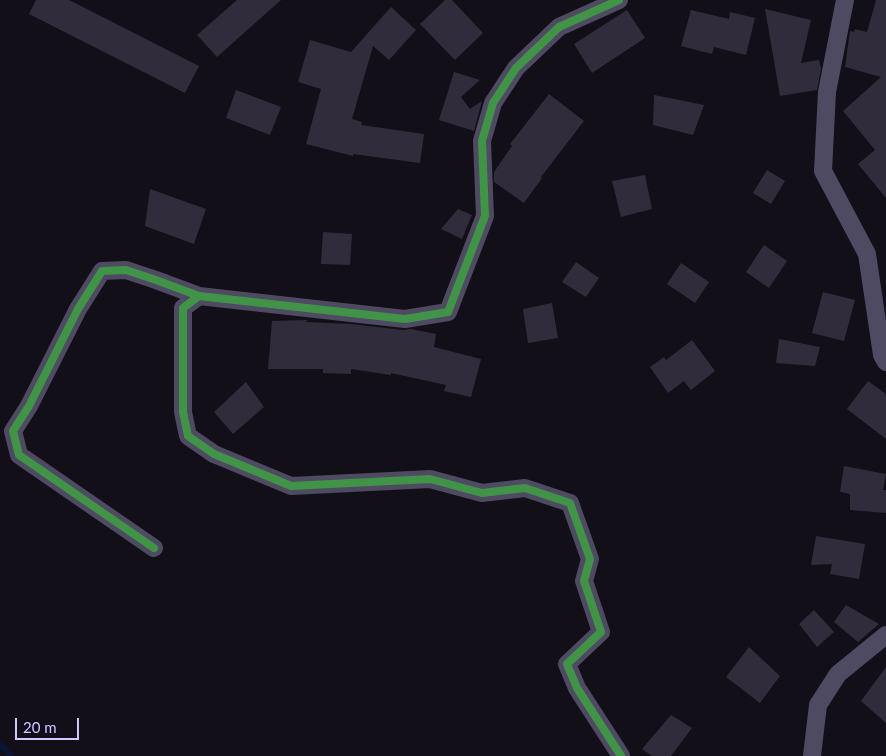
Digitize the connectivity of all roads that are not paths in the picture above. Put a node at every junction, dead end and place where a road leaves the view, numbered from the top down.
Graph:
1 (619, 0) edge
2 (845, 0) edge
3 (199, 296) junction
4 (886, 362) edge
5 (154, 548) dead end
6 (886, 635) edge
7 (621, 756) edge
8 (812, 756) edge

1 - 3 street
2 - 4 street
3 - 5 street
3 - 7 street
6 - 8 street

